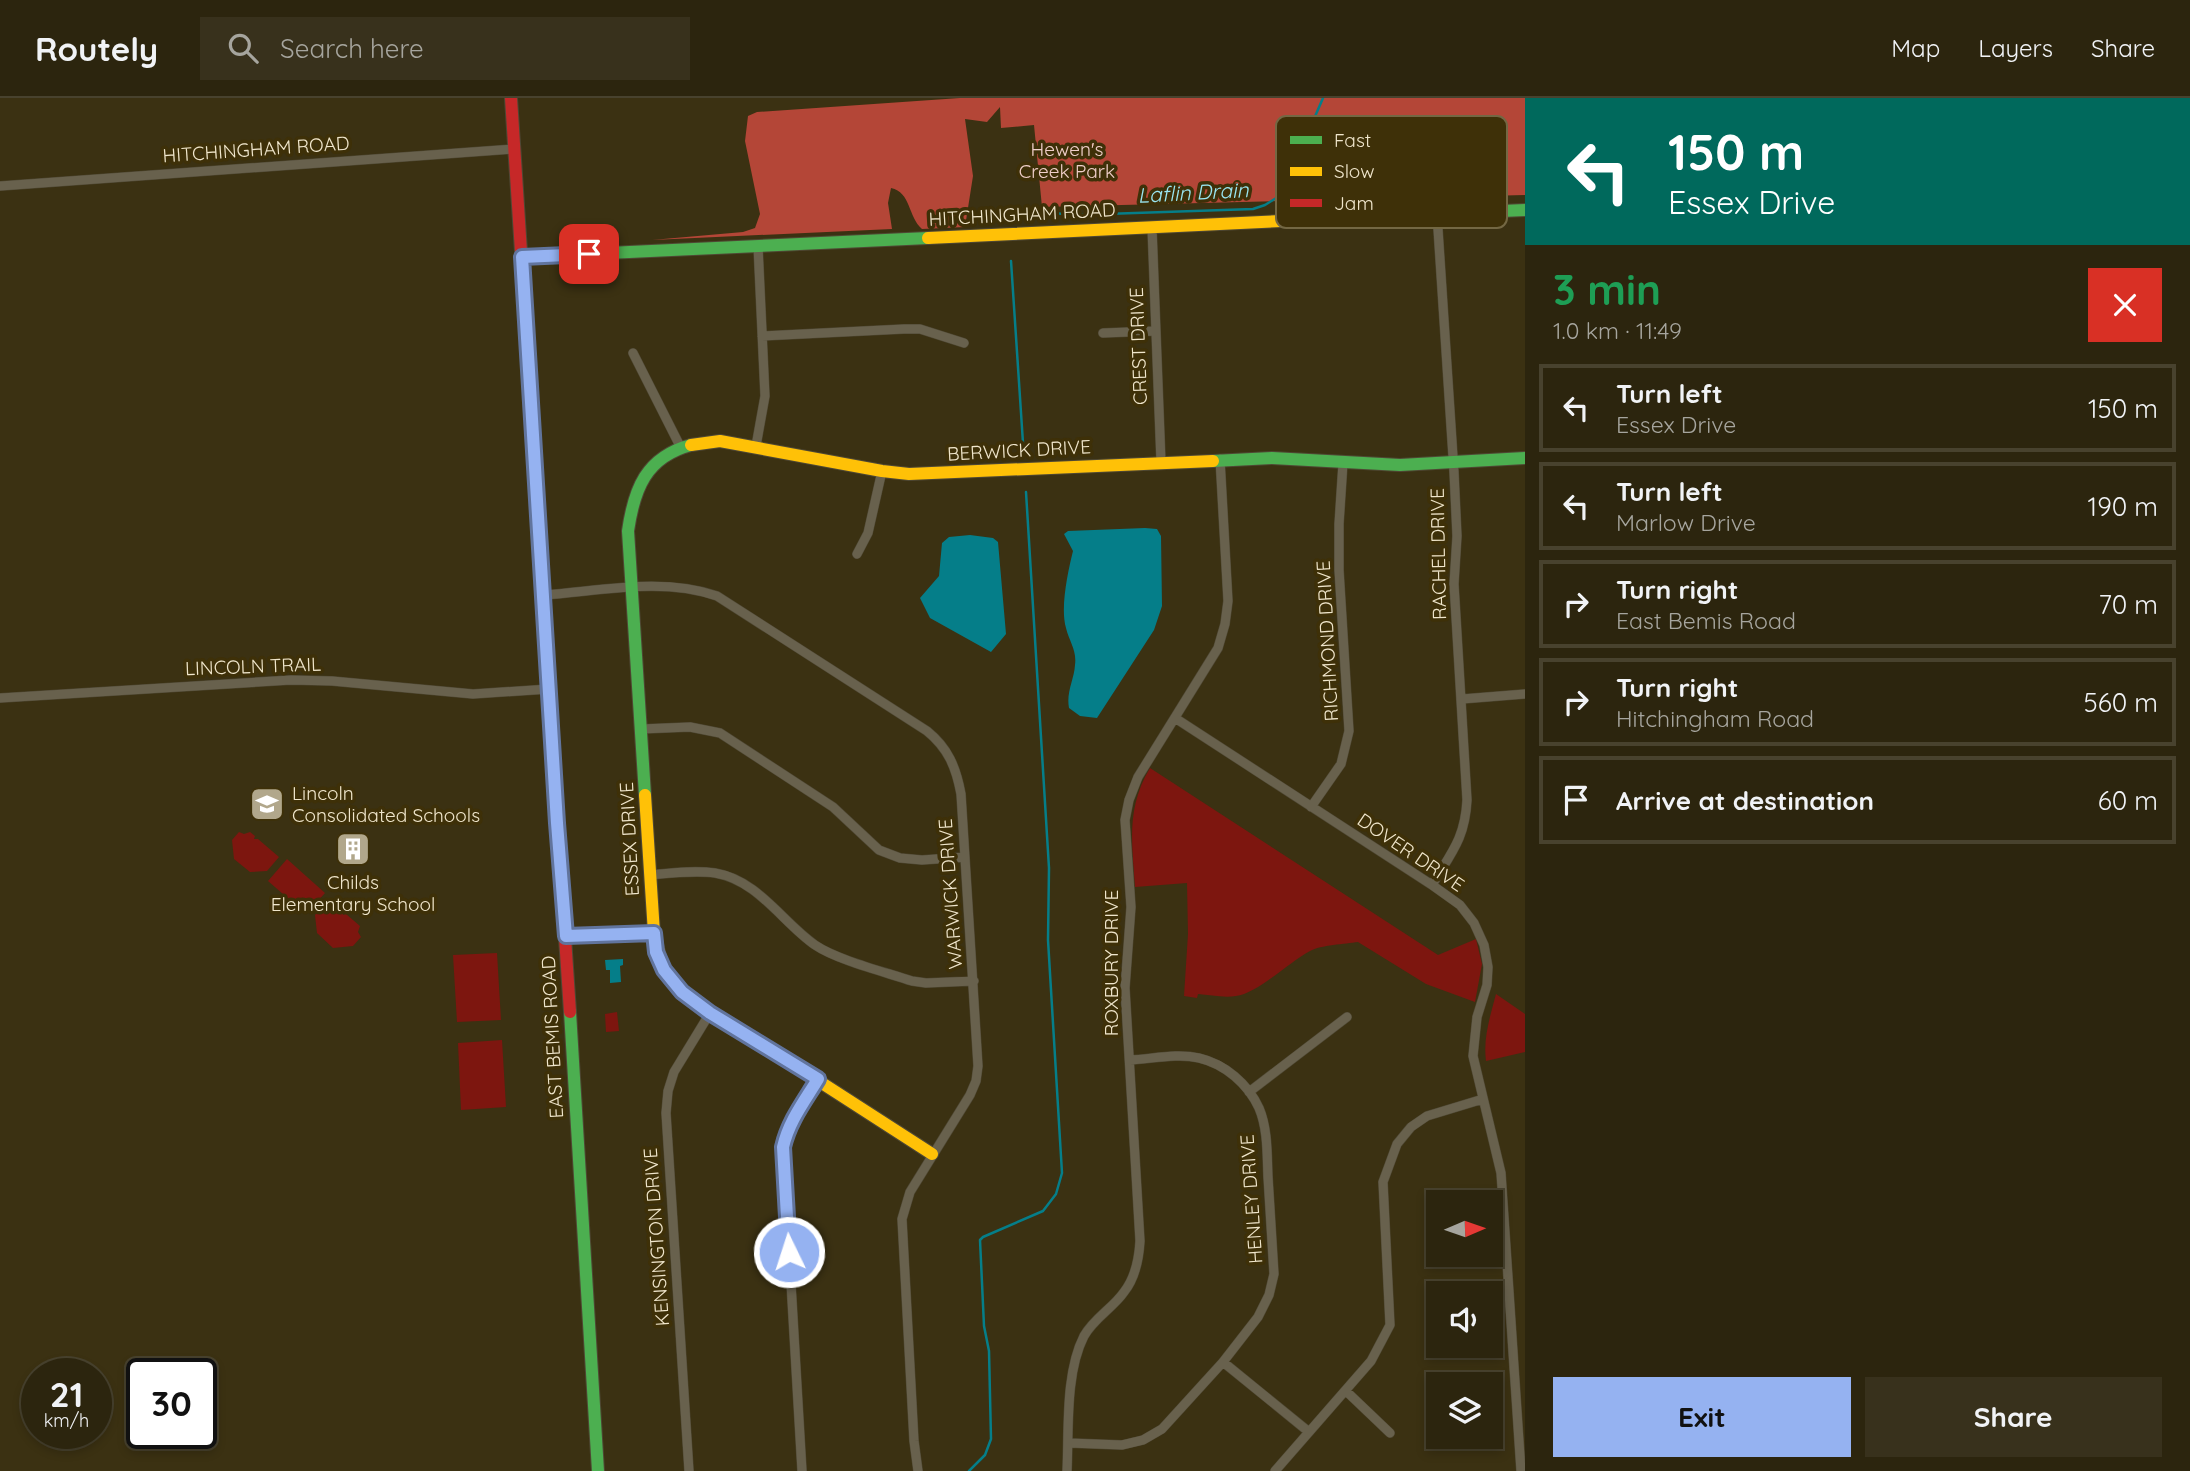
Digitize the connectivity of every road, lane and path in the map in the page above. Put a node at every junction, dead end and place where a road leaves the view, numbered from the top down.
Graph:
1 (511, 98) edge
2 (514, 149) junction
3 (0, 186) edge
4 (1525, 209) edge
5 (1507, 210) edge
6 (1276, 222) edge
7 (1152, 228) junction
8 (1438, 228) edge
9 (758, 246) junction
10 (522, 257) junction
11 (1155, 331) junction
12 (1103, 333) dead end
13 (762, 336) junction
14 (964, 343) dead end
15 (633, 353) dead end
16 (680, 446) junction
17 (756, 446) junction
18 (1525, 458) edge
19 (1220, 459) junction
20 (1161, 462) junction
21 (1453, 462) junction
22 (1343, 463) junction
23 (881, 471) junction
24 (857, 554) dead end
25 (633, 588) junction
26 (543, 595) junction
27 (549, 689) junction
28 (1525, 694) edge
29 (0, 698) edge
30 (1462, 699) junction
31 (1175, 718) junction
32 (641, 729) junction
33 (1311, 807) junction
34 (965, 857) junction
35 (650, 874) junction
36 (1432, 885) junction
37 (654, 933) junction
38 (566, 936) junction
39 (974, 981) junction
40 (710, 1013) junction
41 (1347, 1017) dead end
42 (1129, 1060) junction
43 (818, 1079) junction
44 (1249, 1091) junction
45 (1483, 1099) junction
46 (932, 1154) junction
47 (1223, 1362) junction
48 (1346, 1391) junction
49 (1309, 1432) junction
50 (1391, 1433) dead end
51 (1069, 1443) junction
52 (1522, 1453) edge
53 (598, 1471) edge
54 (689, 1471) edge
55 (802, 1471) edge
56 (918, 1471) edge
57 (1068, 1471) edge
58 (1275, 1471) edge
59 (1521, 1471) edge

1 - 2 street, EAST BEMIS ROAD
2 - 3 street, HITCHINGHAM ROAD
2 - 10 street, EAST BEMIS ROAD
4 - 5 street, HITCHINGHAM ROAD
6 - 7 street, HITCHINGHAM ROAD
7 - 9 street, HITCHINGHAM ROAD
7 - 11 street, CREST DRIVE
8 - 21 street, RACHEL DRIVE
9 - 10 street, HITCHINGHAM ROAD
9 - 13 street
10 - 26 street, EAST BEMIS ROAD
11 - 12 street
11 - 20 street, CREST DRIVE
13 - 14 street
13 - 17 street
15 - 16 street
16 - 17 street, BERWICK DRIVE
16 - 25 street, BERWICK DRIVE
17 - 23 street, BERWICK DRIVE
18 - 21 street, BERWICK DRIVE
19 - 20 street, BERWICK DRIVE
19 - 22 street, BERWICK DRIVE
19 - 31 street, ROXBURY DRIVE
20 - 23 street, BERWICK DRIVE
21 - 22 street, BERWICK DRIVE
21 - 30 street, RACHEL DRIVE
22 - 33 street, RICHMOND DRIVE
23 - 24 street
25 - 26 street, WARWICK DRIVE
25 - 32 street, ESSEX DRIVE
25 - 34 street, WARWICK DRIVE
26 - 27 street, EAST BEMIS ROAD
27 - 29 street, LINCOLN TRAIL
27 - 38 street, EAST BEMIS ROAD
28 - 30 street
30 - 36 street, RACHEL DRIVE
31 - 33 street, DOVER DRIVE
31 - 42 street, ROXBURY DRIVE
32 - 34 street
32 - 35 street, ESSEX DRIVE
33 - 36 street, DOVER DRIVE
34 - 39 street, WARWICK DRIVE
35 - 37 street, ESSEX DRIVE
35 - 39 street
36 - 45 street, DOVER DRIVE
37 - 38 street
37 - 40 street, ESSEX DRIVE
38 - 53 street, EAST BEMIS ROAD
39 - 46 street, WARWICK DRIVE
40 - 43 street, ESSEX DRIVE
40 - 54 street, KENSINGTON DRIVE
41 - 44 street
42 - 44 street, HENLEY DRIVE
42 - 51 street, ROXBURY DRIVE
43 - 46 street, ESSEX DRIVE
43 - 55 street
44 - 47 street, HENLEY DRIVE
45 - 48 street
45 - 52 street, DOVER DRIVE
46 - 56 street, WARWICK DRIVE
47 - 49 street
47 - 51 street, HENLEY DRIVE
48 - 49 street
48 - 50 street
49 - 58 street
51 - 57 street, ROXBURY DRIVE
52 - 59 street, DOVER DRIVE

